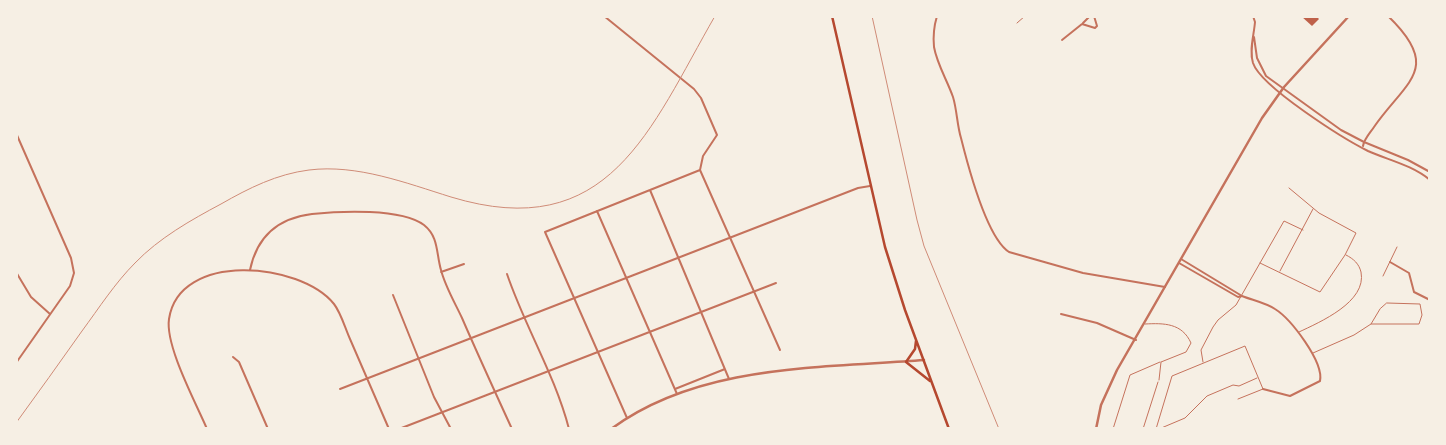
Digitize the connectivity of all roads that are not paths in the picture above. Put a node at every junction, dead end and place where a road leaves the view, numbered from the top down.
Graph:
1 (604, 16) edge
2 (832, 16) edge
3 (937, 16) edge
4 (1025, 16) edge
5 (1090, 16) edge
6 (1094, 16) edge
7 (1253, 16) edge
8 (1349, 16) edge
9 (1388, 16) edge
10 (1017, 24) dead end
11 (1082, 24) junction
12 (1254, 35) junction
13 (1062, 40) dead end
14 (1284, 87) junction
15 (1280, 93) junction
16 (16, 133) edge
17 (1364, 142) junction
18 (1363, 148) junction
19 (700, 170) junction
20 (1430, 172) edge
21 (1430, 180) edge
22 (870, 186) junction
23 (1289, 188) dead end
24 (650, 190) junction
25 (1314, 208) junction
26 (597, 211) junction
27 (1303, 230) junction
28 (729, 238) junction
29 (1397, 248) dead end
30 (1345, 255) junction
31 (678, 258) junction
32 (1180, 261) junction
33 (1390, 262) junction
34 (1260, 263) junction
35 (464, 264) dead end
36 (250, 270) junction
37 (1280, 271) junction
38 (16, 272) edge
39 (441, 272) junction
40 (507, 274) dead end
41 (1383, 276) dead end
42 (626, 278) junction
43 (1214, 278) junction
44 (1212, 282) junction
45 (776, 283) dead end
46 (1166, 288) junction
47 (1232, 289) junction
48 (753, 292) junction
49 (1230, 292) junction
50 (393, 295) dead end
51 (1242, 296) junction
52 (574, 298) junction
53 (1430, 300) edge
54 (700, 311) junction
55 (50, 314) junction
56 (1061, 314) dead end
57 (523, 319) junction
58 (1145, 324) junction
59 (1371, 324) junction
60 (650, 332) junction
61 (1299, 332) junction
62 (471, 339) junction
63 (916, 340) junction
64 (1136, 340) junction
65 (780, 350) dead end
66 (597, 352) junction
67 (1312, 353) junction
68 (233, 357) dead end
69 (420, 358) junction
70 (924, 360) junction
71 (906, 362) junction
72 (1161, 362) junction
73 (1202, 362) junction
74 (16, 364) edge
75 (725, 369) junction
76 (547, 371) junction
77 (1258, 378) junction
78 (367, 379) junction
79 (730, 379) junction
80 (1159, 380) dead end
81 (932, 382) junction
82 (1158, 382) dead end
83 (340, 389) dead end
84 (674, 389) junction
85 (1263, 389) junction
86 (495, 391) junction
87 (677, 395) junction
88 (1238, 399) dead end
89 (443, 412) junction
90 (627, 418) junction
91 (208, 429) edge
92 (268, 429) edge
93 (389, 429) edge
94 (399, 429) edge
95 (451, 429) edge
96 (512, 429) edge
97 (569, 429) edge
98 (611, 429) edge
99 (949, 429) edge
100 (1096, 429) edge
101 (1113, 429) edge
102 (1143, 429) edge
103 (1157, 429) edge

1 - 19 street
2 - 22 main road
3 - 46 street
4 - 10 lane
5 - 11 street
6 - 11 street
7 - 12 street
8 - 14 street
9 - 17 street
11 - 13 street
12 - 14 street
12 - 15 street
14 - 15 street
14 - 17 street
15 - 18 street
15 - 32 street
16 - 55 street
17 - 18 street
17 - 20 street
18 - 21 street
19 - 24 street
19 - 28 street
22 - 28 street
22 - 63 main road
23 - 25 lane
24 - 26 street
24 - 31 street
25 - 27 lane
25 - 30 lane
26 - 42 street
26 - 52 street
27 - 34 lane
27 - 37 lane
28 - 31 street
28 - 48 street
29 - 33 lane
30 - 37 lane
30 - 61 lane
31 - 42 street
31 - 54 street
32 - 43 street
32 - 44 street
32 - 46 street
33 - 41 lane
33 - 53 street
34 - 37 lane
34 - 51 lane
35 - 39 street
36 - 39 street
36 - 78 street
36 - 91 street
38 - 55 street
39 - 62 street
40 - 57 street
42 - 52 street
42 - 60 street
43 - 44 street
43 - 47 street
44 - 49 street
45 - 48 street
46 - 58 street
47 - 49 street
47 - 51 street
48 - 54 street
48 - 65 street
49 - 51 street
50 - 69 street
51 - 61 street
51 - 73 lane
52 - 57 street
52 - 66 street
54 - 60 street
54 - 75 street
55 - 74 street
56 - 64 street
57 - 62 street
57 - 76 street
58 - 64 street
58 - 72 lane
59 - 59 lane
59 - 67 lane
60 - 66 street
60 - 84 street
61 - 67 street
62 - 69 street
62 - 86 street
63 - 70 main road
63 - 71 main road
64 - 100 street
66 - 76 street
66 - 90 street
67 - 85 street
68 - 92 street
69 - 78 street
69 - 89 street
70 - 71 street
70 - 81 main road
71 - 79 street
71 - 81 main road
72 - 80 lane
72 - 101 lane
73 - 77 lane
73 - 103 lane
75 - 79 street
75 - 84 street
76 - 86 street
76 - 97 street
77 - 85 lane
77 - 103 lane
78 - 83 street
78 - 93 street
79 - 87 street
81 - 99 main road
82 - 102 lane
84 - 87 street
85 - 88 lane
86 - 89 street
86 - 96 street
87 - 90 street
89 - 94 street
89 - 95 street
90 - 98 street

